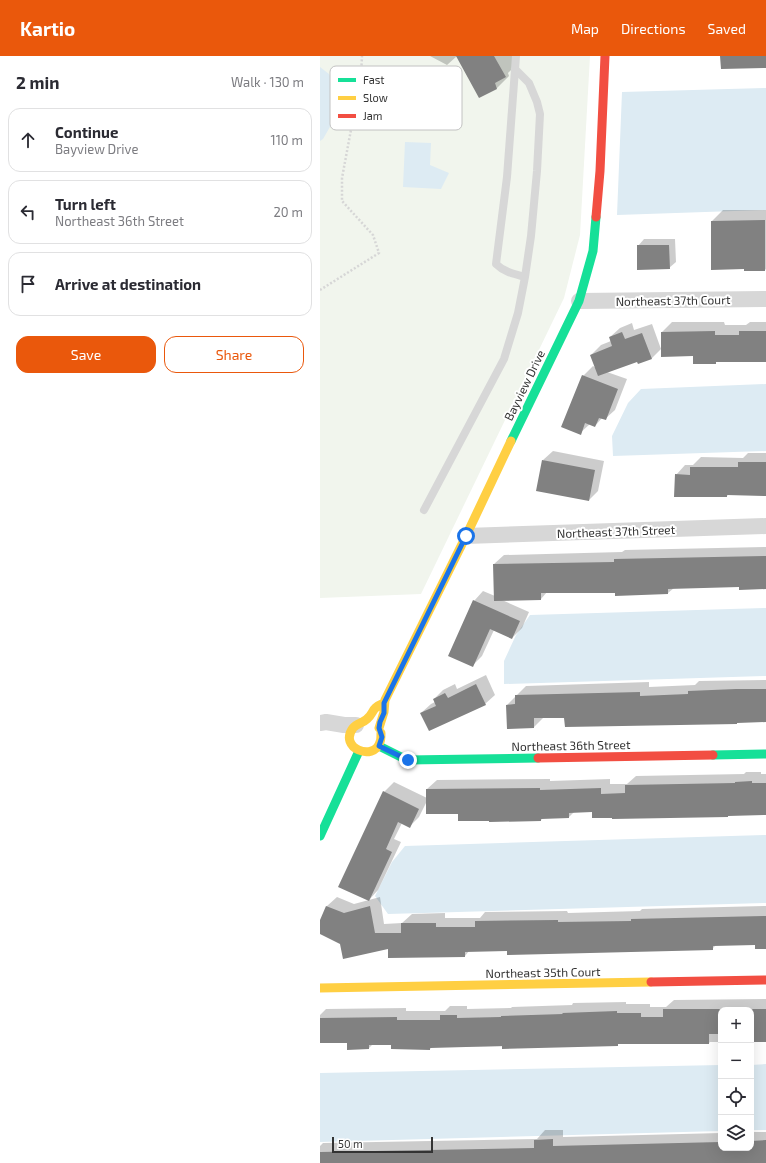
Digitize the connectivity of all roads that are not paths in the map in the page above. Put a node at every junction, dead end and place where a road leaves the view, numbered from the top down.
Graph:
1 (516, 56) edge
2 (605, 56) edge
3 (515, 69) junction
4 (525, 277) junction
5 (766, 299) edge
6 (579, 301) junction
7 (424, 510) dead end
8 (766, 526) edge
9 (466, 536) junction
10 (384, 703) junction
11 (320, 723) edge
12 (360, 723) junction
13 (320, 728) edge
14 (379, 728) junction
15 (355, 746) junction
16 (379, 746) junction
17 (766, 754) edge
18 (320, 836) edge
19 (766, 980) edge
20 (320, 988) edge

1 - 3 lane
2 - 6 street, Bayview Drive
3 - 4 lane
3 - 4 lane
4 - 7 lane
5 - 6 street, Northeast 37th Court
6 - 9 street, Bayview Drive
8 - 9 street, Northeast 37th Street
9 - 10 street, Bayview Drive
10 - 12 street, Bayview Drive
10 - 14 street, Bayview Drive
11 - 12 street
12 - 14 street
12 - 15 street, Bayview Drive
13 - 15 street
14 - 16 street, Bayview Drive
15 - 16 street
15 - 18 street, Bayview Drive
16 - 17 street, Northeast 36th Street
19 - 20 street, Northeast 35th Court

